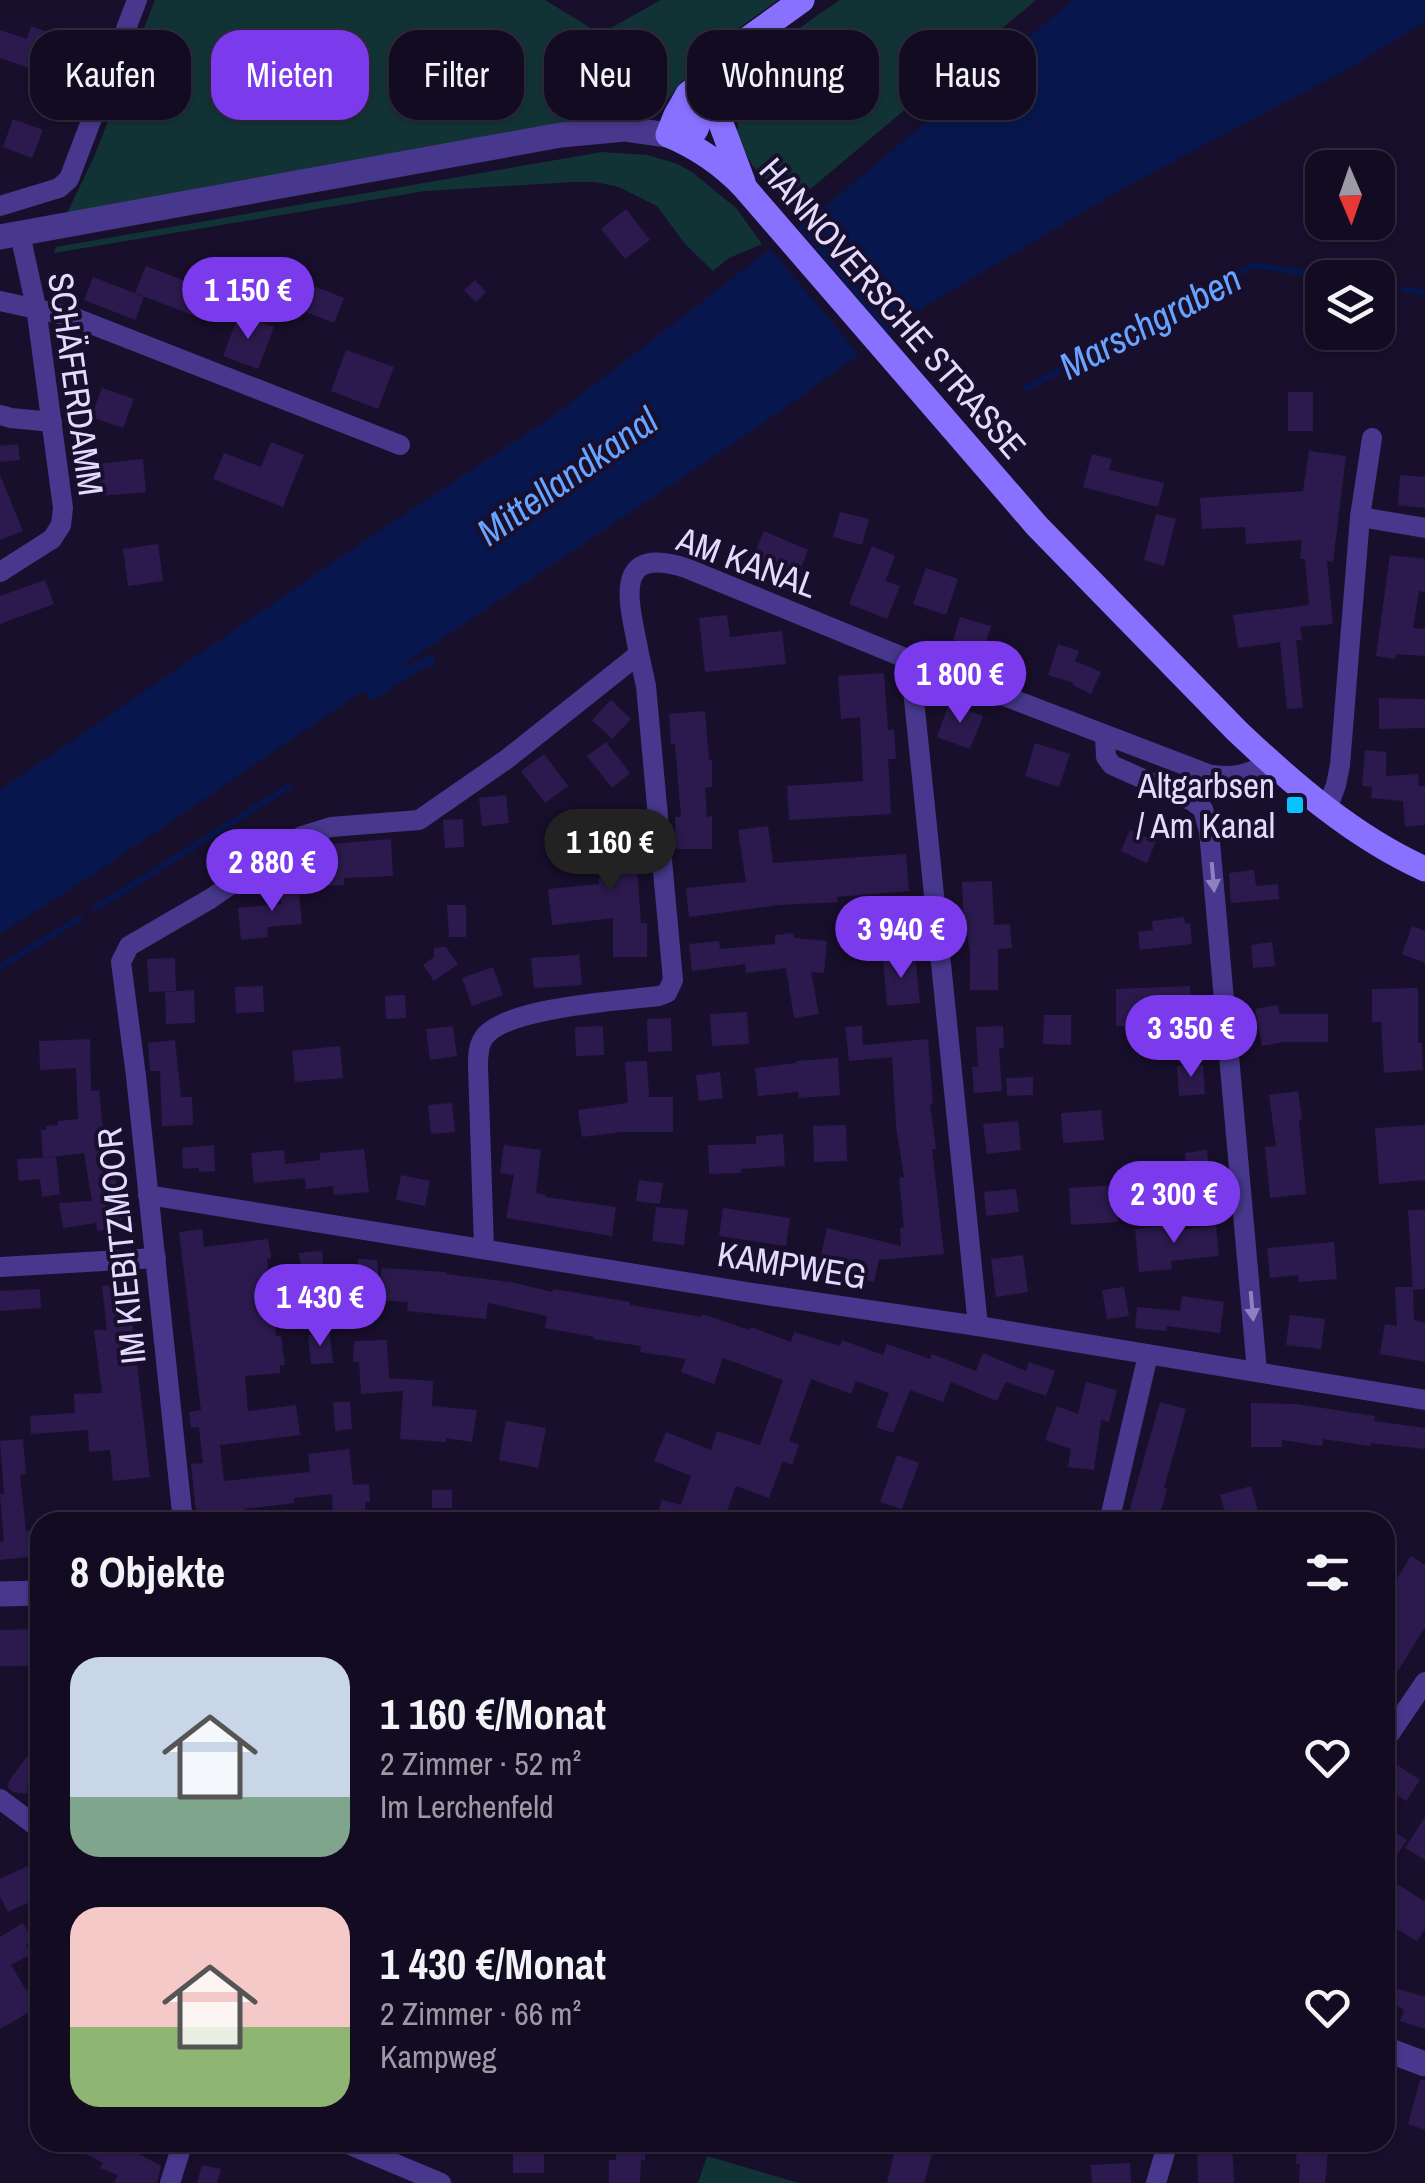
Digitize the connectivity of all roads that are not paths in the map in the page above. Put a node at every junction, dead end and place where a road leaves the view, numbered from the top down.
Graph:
1 (137, 0) edge
2 (802, 0) edge
3 (760, 30) edge
4 (700, 120) edge
5 (720, 120) edge
6 (677, 139) junction
7 (744, 187) junction
8 (0, 206) edge
9 (10, 236) edge
10 (0, 302) edge
11 (36, 308) junction
12 (0, 414) edge
13 (52, 422) junction
14 (1372, 438) dead end
15 (400, 446) dead end
16 (1360, 517) junction
17 (1425, 528) edge
18 (0, 572) edge
19 (639, 654) junction
20 (910, 660) junction
21 (1104, 735) junction
22 (1271, 763) junction
23 (1327, 809) junction
24 (1425, 869) edge
25 (148, 1195) junction
26 (484, 1248) junction
27 (156, 1258) junction
28 (0, 1268) edge
29 (978, 1326) junction
30 (1148, 1354) junction
31 (1258, 1371) junction
32 (1425, 1400) edge
33 (183, 1512) edge
34 (1111, 1512) edge
35 (30, 1593) edge
36 (0, 1594) edge
37 (1425, 1682) edge
38 (1395, 1726) edge
39 (0, 1798) edge
40 (30, 1821) edge
41 (1395, 2053) edge
42 (1425, 2064) edge
43 (180, 2152) edge
44 (368, 2152) edge
45 (1165, 2152) edge
46 (170, 2183) edge
47 (441, 2183) edge
48 (1156, 2183) edge

1 - 8 street
2 - 3 main road
4 - 6 main road
5 - 7 main road
6 - 7 main road, HANNOVERSCHE STRASSE
6 - 9 street, HANNOVERSCHE STRASSE
7 - 22 main road, HANNOVERSCHE STRASSE
9 - 11 street, SCHÄFERDAMM
10 - 11 street
11 - 13 street, SCHÄFERDAMM
11 - 15 street
12 - 13 street
13 - 18 street, SCHÄFERDAMM
14 - 16 street
16 - 17 street
16 - 23 street
19 - 20 street, AM KANAL
19 - 25 street, IM KIEBITZMOOR
19 - 26 street
20 - 21 street, AM KANAL
20 - 29 street
21 - 22 street, AM KANAL
21 -> 31 street
22 - 23 main road, HANNOVERSCHE STRASSE
23 - 24 main road, HANNOVERSCHE STRASSE
25 - 26 street, KAMPWEG
25 - 27 street, IM KIEBITZMOOR
26 - 29 street, KAMPWEG
27 - 28 street
27 - 33 street, IM KIEBITZMOOR
29 - 30 street, KAMPWEG
30 - 31 street, KAMPWEG
30 - 34 street
31 - 32 street, KAMPWEG
35 - 36 street
37 - 38 street
39 - 40 street
41 - 42 street
43 - 46 street
44 - 47 street
45 - 48 street

